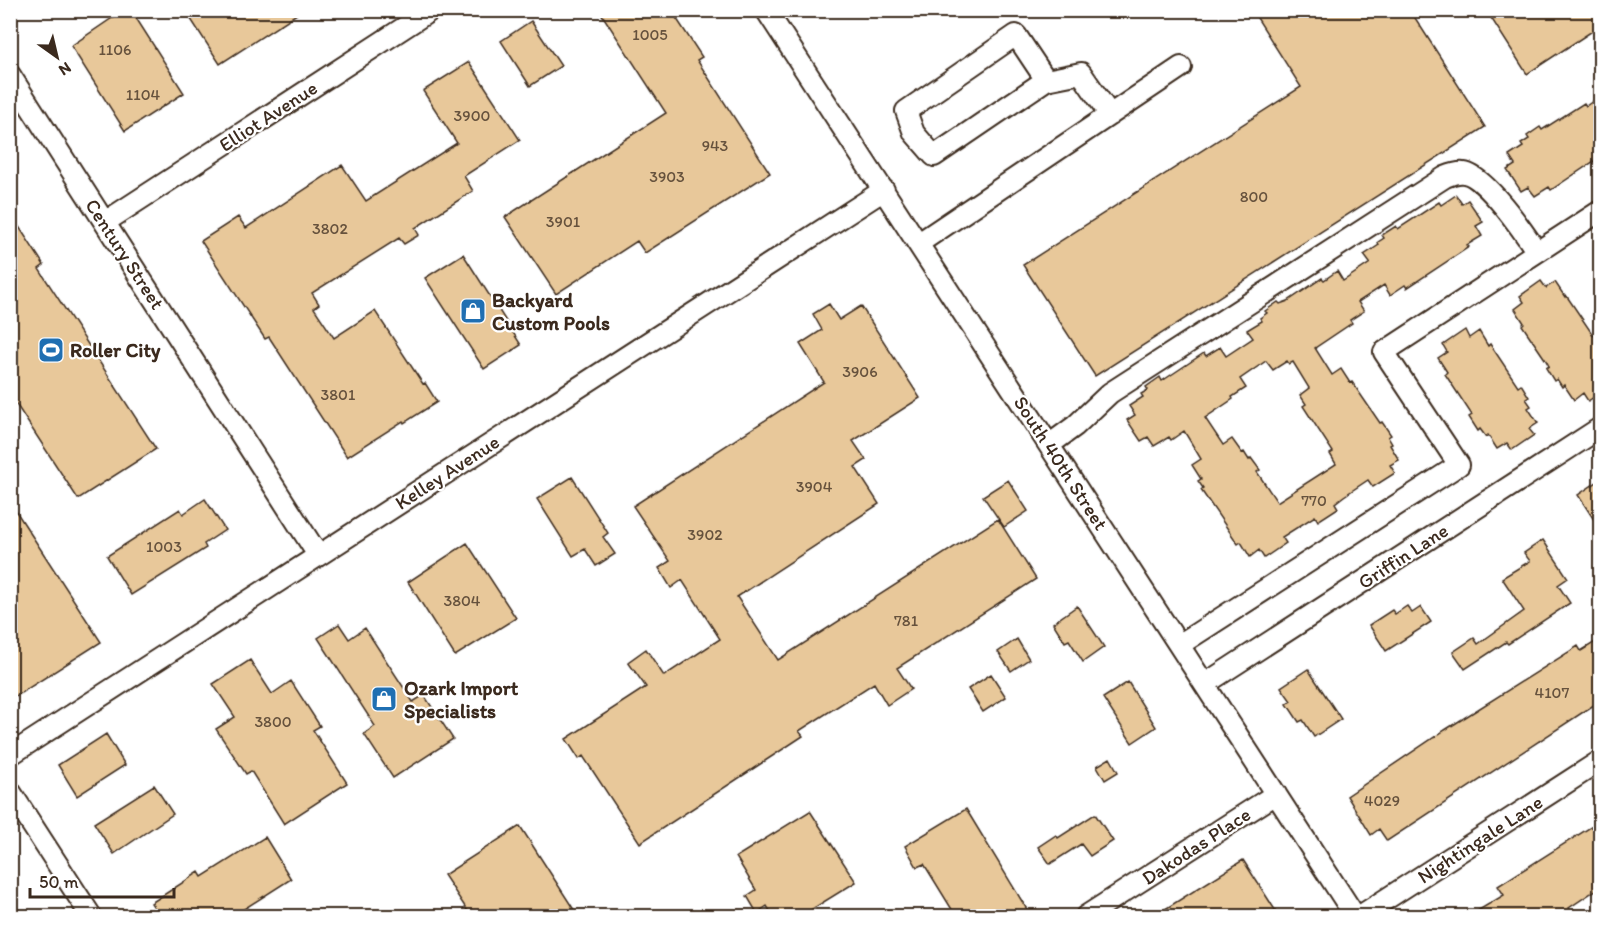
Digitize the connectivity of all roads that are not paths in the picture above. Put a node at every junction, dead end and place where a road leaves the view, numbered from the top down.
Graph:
1 (431, 10) edge
2 (766, 10) edge
3 (1181, 68) dead end
4 (10, 75) edge
5 (1046, 80) junction
6 (1110, 115) junction
7 (884, 190) junction
8 (1600, 211) edge
9 (105, 222) junction
10 (919, 243) junction
11 (1537, 252) junction
12 (1600, 428) edge
13 (1049, 445) junction
14 (318, 555) junction
15 (1179, 645) junction
16 (1205, 684) junction
17 (10, 755) edge
18 (1600, 761) edge
19 (10, 791) edge
20 (1276, 794) junction
21 (91, 916) edge
22 (1086, 916) edge
23 (1355, 916) edge
24 (1360, 916) edge

1 - 9 street, Elliot Avenue
2 - 7 street, South 40th Street
3 - 6 street
4 - 9 street, Century Street
5 - 5 street
5 - 6 street
6 - 10 street
7 - 10 street, South 40th Street
7 - 14 street, Kelley Avenue
8 - 11 street
9 - 14 street, Century Street
10 - 13 street, South 40th Street
11 - 13 street
11 - 15 street
12 - 16 street, Griffin Lane
13 - 15 street, South 40th Street
14 - 17 street, Kelley Avenue
15 - 16 street, South 40th Street
16 - 20 street, South 40th Street
18 - 24 street, Nightingale Lane
19 - 21 street
20 - 22 street, Dakodas Place
20 - 23 street, South 40th Street

